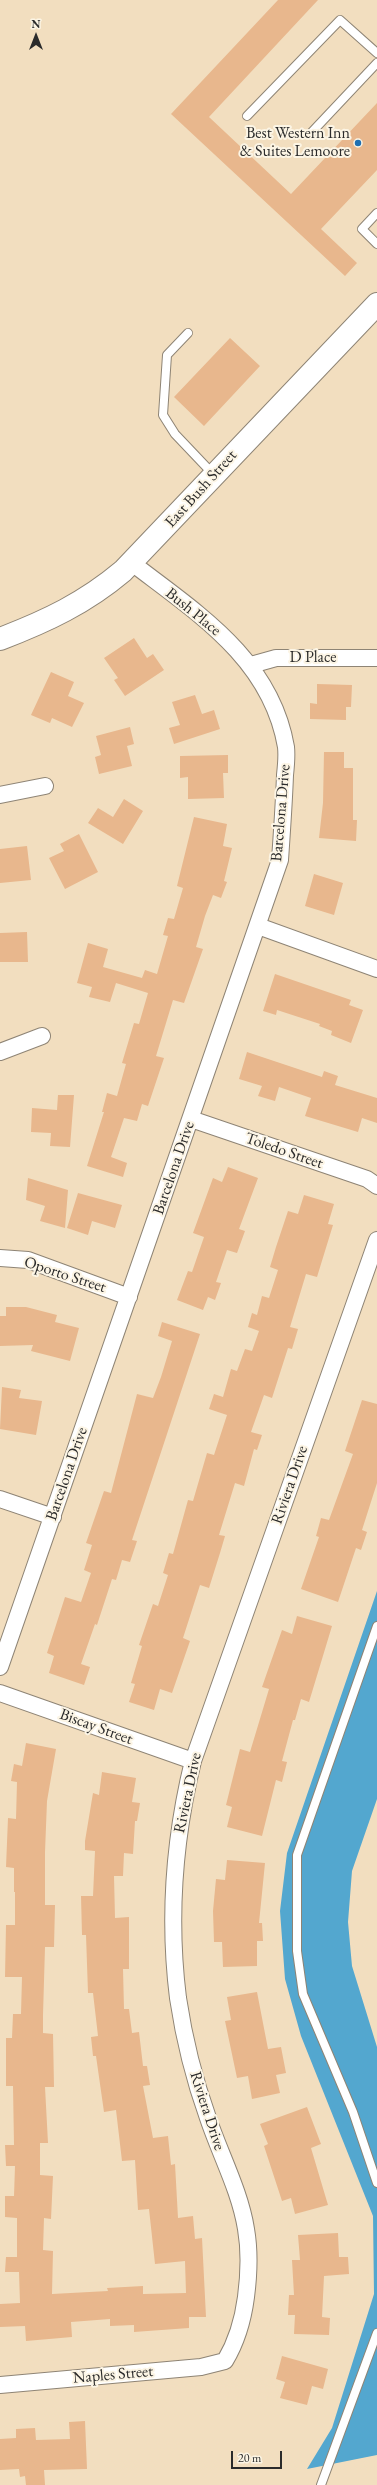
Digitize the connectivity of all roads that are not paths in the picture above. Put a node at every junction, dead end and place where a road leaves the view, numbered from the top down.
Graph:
1 (377, 53) edge
2 (377, 63) edge
3 (247, 116) dead end
4 (311, 133) dead end
5 (377, 213) edge
6 (377, 244) edge
7 (377, 304) edge
8 (188, 333) dead end
9 (213, 474) junction
10 (132, 563) junction
11 (0, 639) edge
12 (377, 658) edge
13 (251, 665) junction
14 (46, 786) dead end
15 (0, 795) edge
16 (258, 926) junction
17 (377, 969) edge
18 (42, 1036) dead end
19 (0, 1052) edge
20 (191, 1119) junction
21 (377, 1186) edge
22 (377, 1240) edge
23 (0, 1258) edge
24 (129, 1297) junction
25 (0, 1499) edge
26 (53, 1517) junction
27 (377, 1626) edge
28 (0, 1667) edge
29 (0, 1693) edge
30 (193, 1761) junction
31 (377, 2183) edge
32 (377, 2332) edge
33 (225, 2361) joint
34 (0, 2385) edge
35 (320, 2485) edge

1 - 3 lane
2 - 4 lane
5 - 6 lane
7 - 9 main road, East Bush Street
8 - 9 lane
9 - 10 main road, East Bush Street
10 - 11 main road, East Bush Street
10 - 13 street, Bush Place
12 - 13 street, D Place
13 - 16 street, Barcelona Drive
14 - 15 street
16 - 17 street
16 - 20 street, Barcelona Drive
18 - 19 street
20 - 21 street, Toledo Street
20 - 24 street, Barcelona Drive
22 - 30 street, Riviera Drive
23 - 24 street, Oporto Street
24 - 26 street, Barcelona Drive
25 - 26 street
26 - 28 street, Barcelona Drive
27 - 31 lane
29 - 30 street, Biscay Street
30 - 33 street, Riviera Drive
32 - 35 lane
33 - 34 street, Naples Street

